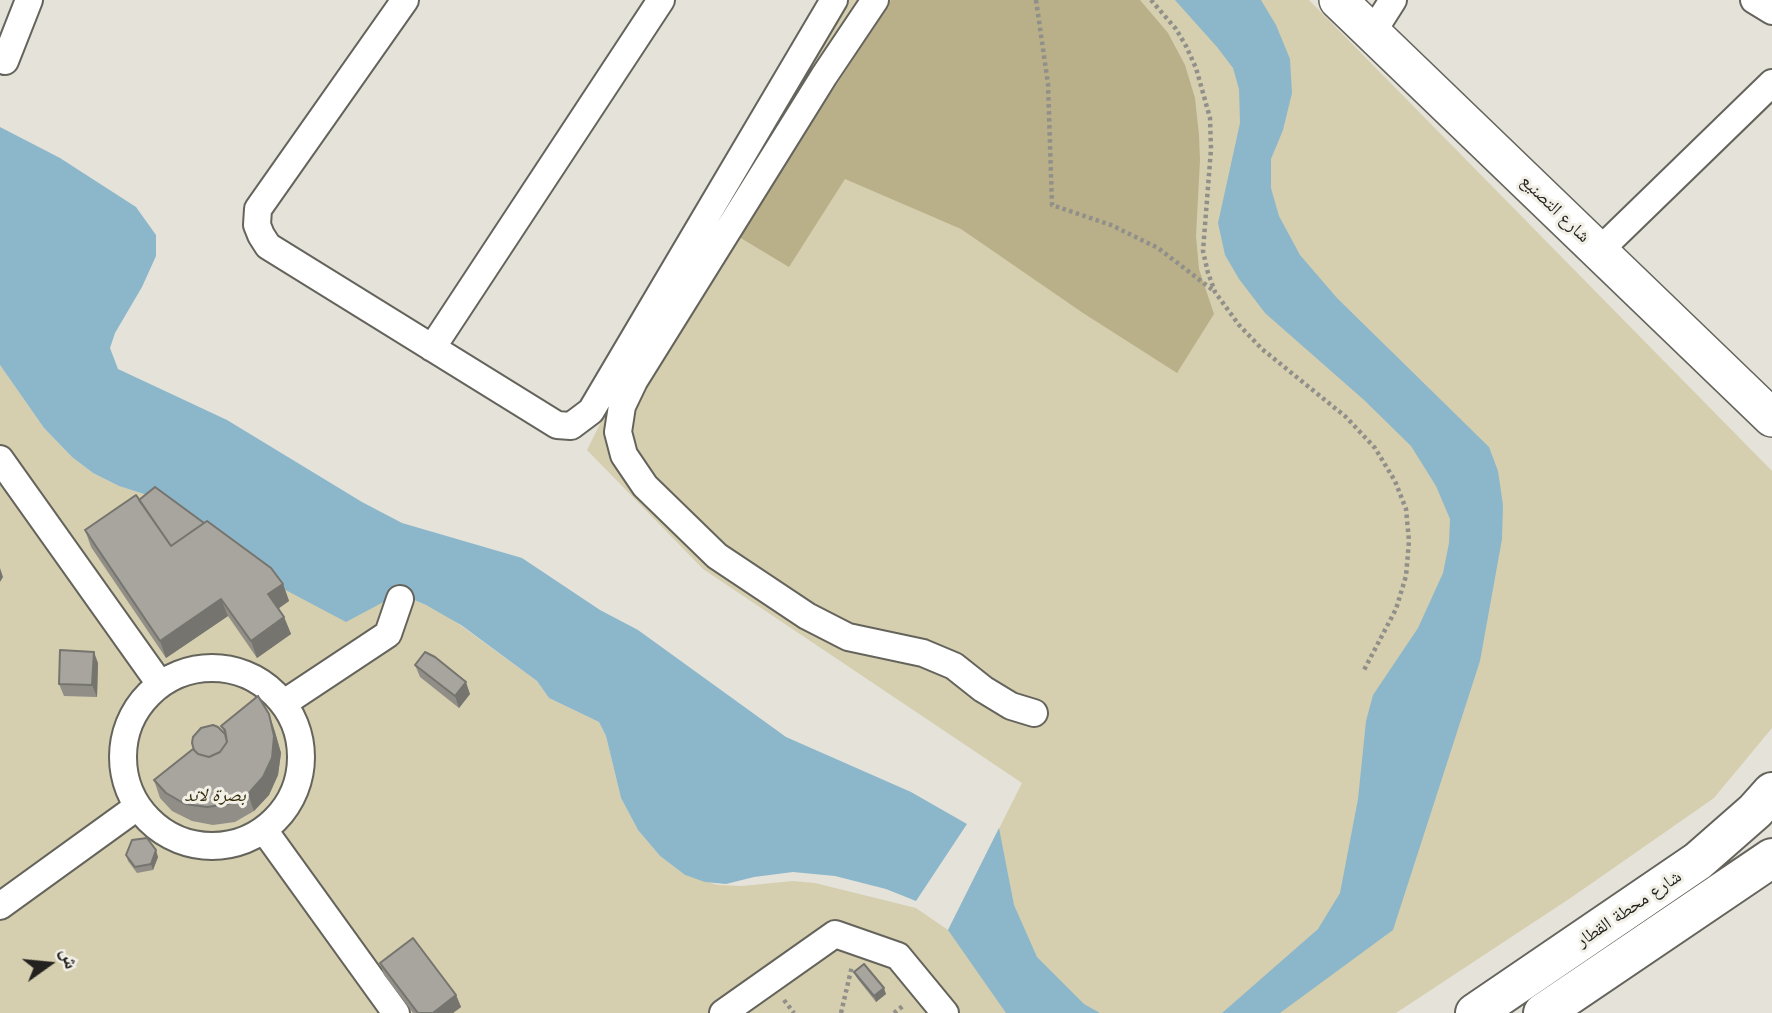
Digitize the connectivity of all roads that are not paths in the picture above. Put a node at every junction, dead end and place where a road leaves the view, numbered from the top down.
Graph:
1 (29, 0) edge
2 (405, 0) edge
3 (662, 0) edge
4 (834, 0) edge
5 (875, 0) edge
6 (1338, 0) edge
7 (1393, 0) edge
8 (1754, 0) edge
9 (1772, 11) edge
10 (1372, 33) junction
11 (5, 61) dead end
12 (1772, 83) edge
13 (1599, 251) junction
14 (432, 348) junction
15 (1772, 418) edge
16 (0, 459) edge
17 (400, 599) dead end
18 (160, 684) junction
19 (284, 703) junction
20 (1034, 713) dead end
21 (1772, 792) edge
22 (137, 807) junction
23 (264, 830) junction
24 (1772, 858) edge
25 (0, 906) edge
26 (396, 1013) edge
27 (723, 1013) edge
28 (945, 1013) edge
29 (1475, 1013) edge
30 (1543, 1013) edge

1 - 11 street
2 - 14 street
3 - 14 street
4 - 14 street
5 - 20 street
6 - 10 street, شارع التصنيع
7 - 10 street
8 - 9 street
10 - 13 street, شارع التصنيع
12 - 13 street
13 - 15 street, شارع التصنيع
16 - 18 street
17 - 19 street
18 - 19 street
18 - 22 street
19 - 23 street
21 - 29 main road, شارع محطة القطار
22 - 23 street
22 - 25 street
23 - 26 street
24 - 30 main road
27 - 28 street

